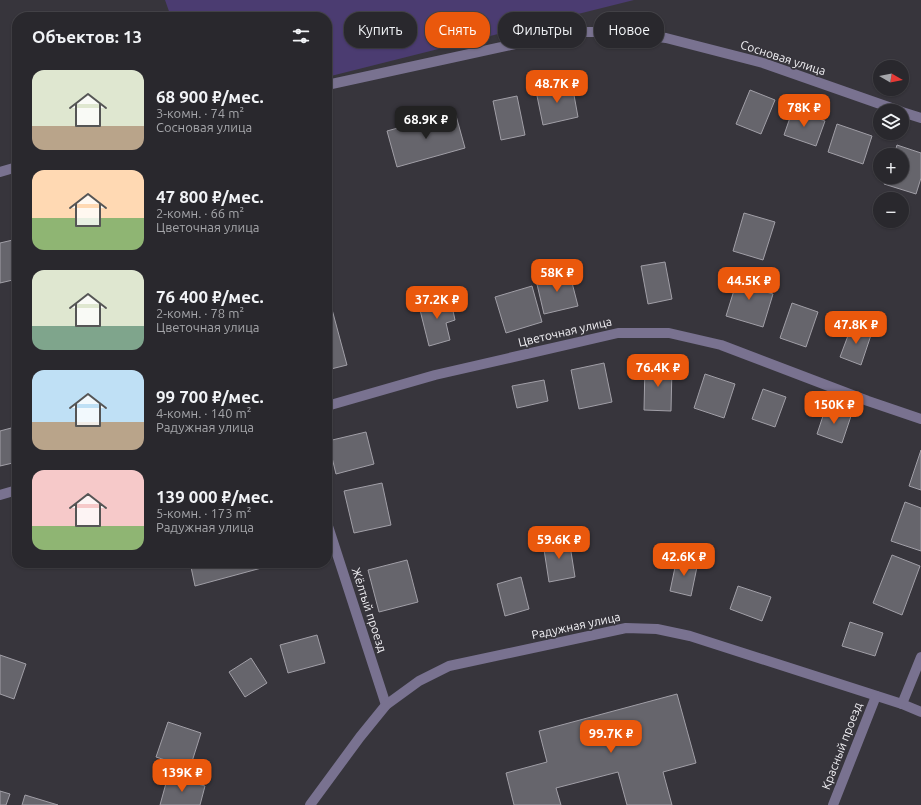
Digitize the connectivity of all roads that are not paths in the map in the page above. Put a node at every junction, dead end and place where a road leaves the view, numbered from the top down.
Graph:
1 (332, 84) edge
2 (881, 104) edge
3 (909, 114) edge
4 (921, 118) edge
5 (12, 168) edge
6 (0, 172) edge
7 (332, 405) edge
8 (921, 419) edge
9 (12, 491) edge
10 (0, 495) edge
11 (332, 538) edge
12 (921, 657) edge
13 (876, 696) junction
14 (902, 704) junction
15 (386, 705) junction
16 (921, 712) edge
17 (310, 805) edge
18 (834, 805) edge

1 - 2 street, Сосновая улица
3 - 4 street, Сосновая улица
5 - 6 street
7 - 8 street, Цветочная улица
9 - 10 street
11 - 15 street, Жёлтый проезд
12 - 14 street
13 - 14 street, Радужная улица
13 - 15 street, Радужная улица
13 - 18 street, Красный проезд
14 - 16 street, Радужная улица
15 - 17 street, Радужная улица

